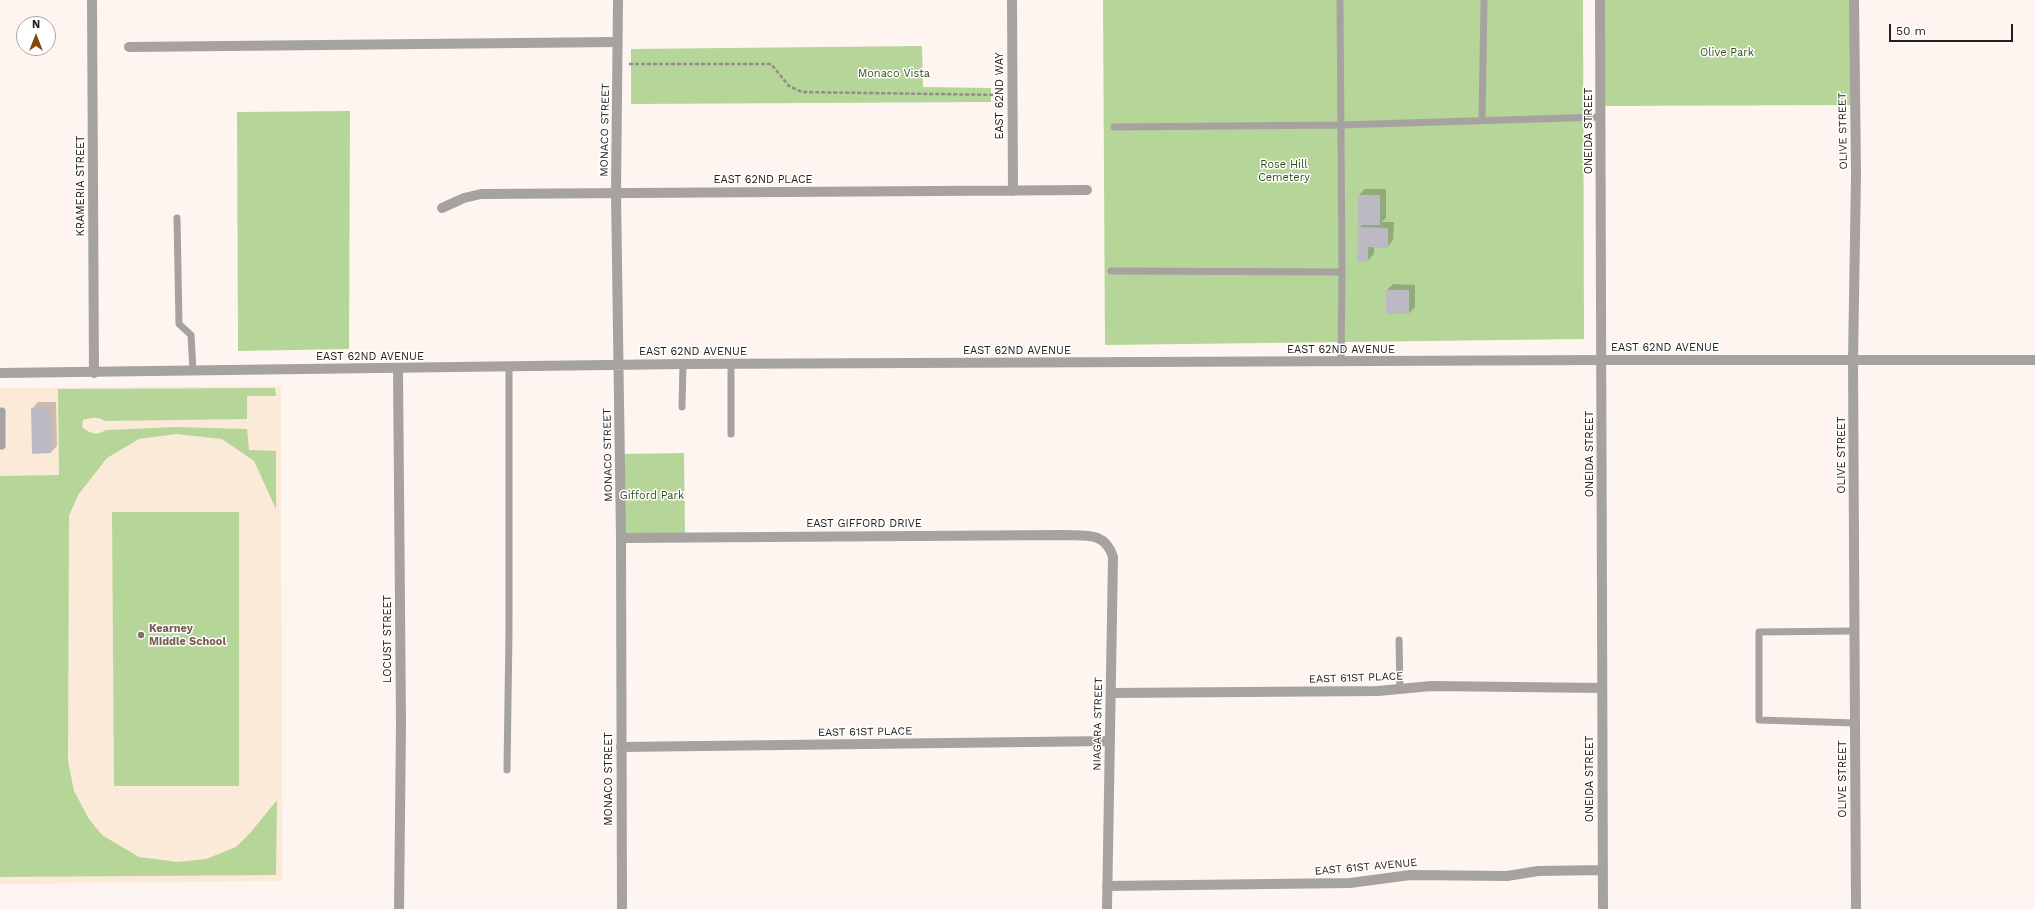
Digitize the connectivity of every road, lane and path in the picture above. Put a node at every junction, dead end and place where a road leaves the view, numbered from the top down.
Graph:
1 (92, 0) edge
2 (618, 0) edge
3 (1012, 0) edge
4 (1340, 0) edge
5 (1484, 0) edge
6 (1600, 0) edge
7 (1854, 0) edge
8 (617, 42) junction
9 (129, 47) dead end
10 (617, 64) junction
11 (1011, 95) junction
12 (1601, 117) junction
13 (1482, 120) junction
14 (1341, 124) junction
15 (1114, 127) dead end
16 (1087, 190) dead end
17 (1013, 191) junction
18 (616, 193) junction
19 (442, 208) dead end
20 (177, 218) dead end
21 (1111, 271) dead end
22 (1342, 272) junction
23 (1602, 360) junction
24 (2035, 360) edge
25 (1854, 361) junction
26 (1341, 362) junction
27 (683, 364) junction
28 (731, 364) junction
29 (618, 365) junction
30 (509, 367) junction
31 (398, 369) junction
32 (193, 371) junction
33 (0, 373) edge
34 (94, 373) junction
35 (682, 407) dead end
36 (0, 411) edge
37 (731, 434) dead end
38 (0, 446) edge
39 (621, 538) junction
40 (1105, 542) joint
41 (1854, 631) junction
42 (1399, 640) dead end
43 (1602, 688) junction
44 (1400, 689) junction
45 (1111, 693) junction
46 (1855, 723) junction
47 (1110, 741) junction
48 (621, 747) junction
49 (507, 770) dead end
50 (1603, 870) junction
51 (1107, 886) junction
52 (399, 909) edge
53 (622, 909) edge
54 (1107, 909) edge
55 (1603, 909) edge
56 (1856, 909) edge

1 - 34 street, KRAMERIA STREET
2 - 8 street, MONACO STREET
3 - 11 street, EAST 62ND WAY
4 - 14 lane
5 - 13 lane
6 - 12 street, ONEIDA STREET
7 - 25 street, OLIVE STREET
8 - 9 street
8 - 10 street, MONACO STREET
10 - 11 path
10 - 18 street, MONACO STREET
11 - 17 street, EAST 62ND WAY
12 - 13 lane
12 - 23 street, ONEIDA STREET
13 - 14 lane
14 - 15 lane
14 - 22 lane
16 - 17 street, EAST 62ND PLACE
17 - 18 street, EAST 62ND PLACE
18 - 19 street, EAST 62ND PLACE
18 - 29 street, MONACO STREET
20 - 32 lane
21 - 22 lane
22 - 26 lane
23 - 25 street, EAST 62ND AVENUE
23 - 26 street, EAST 62ND AVENUE
23 - 43 street, ONEIDA STREET
24 - 25 street, EAST 62ND AVENUE
25 - 41 street, OLIVE STREET
26 - 28 street, EAST 62ND AVENUE
27 - 28 street, EAST 62ND AVENUE
27 - 29 street, EAST 62ND AVENUE
27 - 35 lane
28 - 37 lane
29 - 30 street, EAST 62ND AVENUE
29 - 39 street, MONACO STREET
30 - 31 street, EAST 62ND AVENUE
30 - 49 lane
31 - 32 street, EAST 62ND AVENUE
31 - 52 street, LOCUST STREET
32 - 34 street, EAST 62ND AVENUE
33 - 34 street, EAST 62ND AVENUE
36 - 38 lane
39 - 40 street, EAST GIFFORD DRIVE
39 - 48 street, MONACO STREET
40 - 45 street, NIAGARA STREET
41 - 46 street, OLIVE STREET
41 - 46 lane
42 - 44 lane
43 - 44 street, EAST 61ST PLACE
43 - 50 street, ONEIDA STREET
44 - 45 street, EAST 61ST PLACE
45 - 47 street, NIAGARA STREET
46 - 56 street, OLIVE STREET
47 - 48 street, EAST 61ST PLACE
47 - 51 street, NIAGARA STREET
48 - 53 street, MONACO STREET
50 - 51 street, EAST 61ST AVENUE
50 - 55 street, ONEIDA STREET
51 - 54 street, NIAGARA STREET

